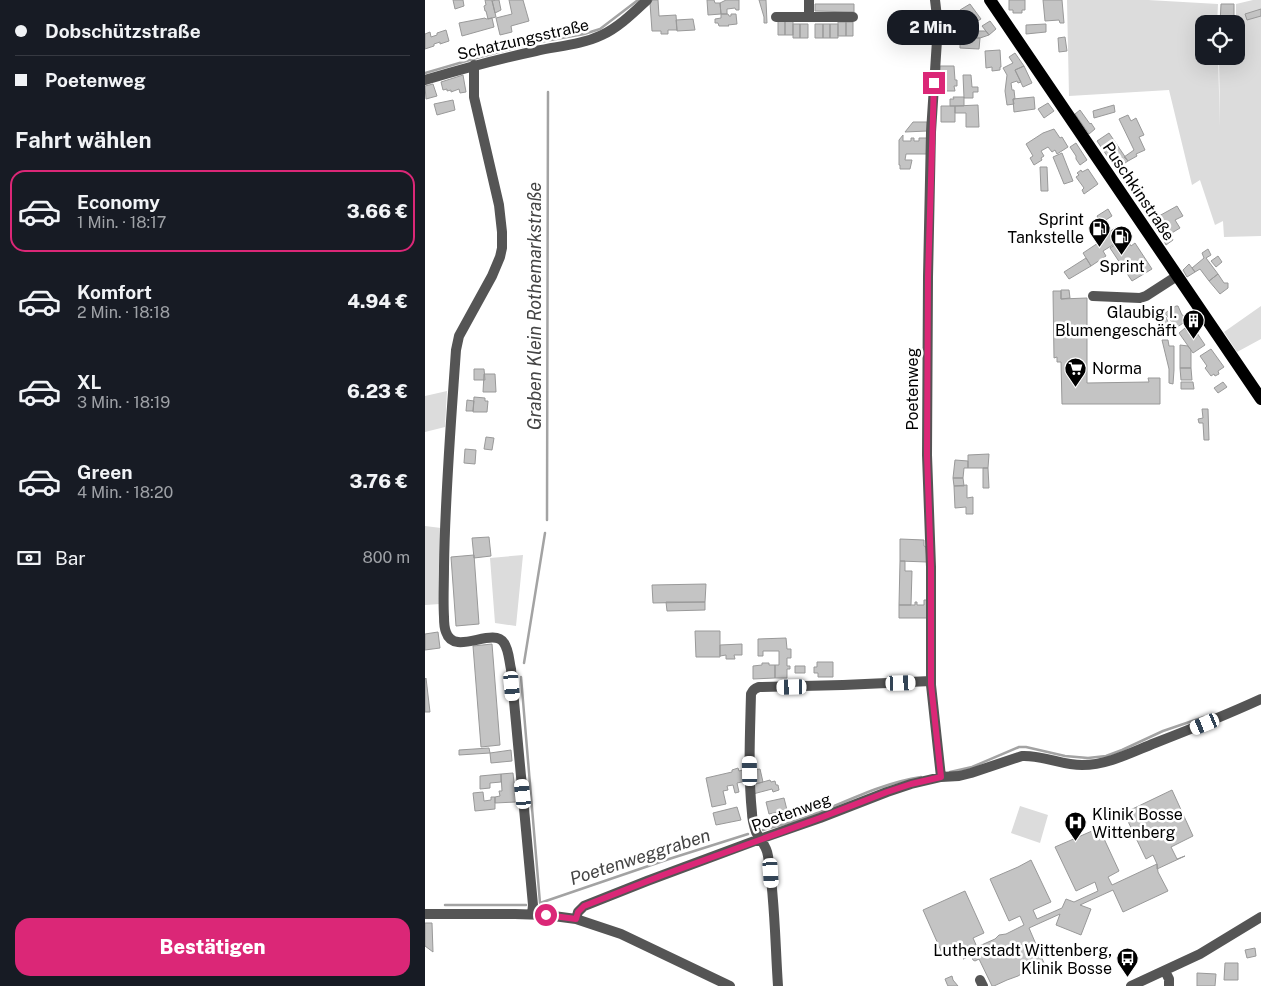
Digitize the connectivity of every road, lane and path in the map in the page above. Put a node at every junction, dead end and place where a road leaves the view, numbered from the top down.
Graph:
1 (647, 0) edge
2 (809, 0) edge
3 (935, 0) edge
4 (990, 0) edge
5 (776, 17) dead end
6 (809, 17) junction
7 (853, 17) dead end
8 (474, 66) junction
9 (425, 80) edge
10 (1177, 276) junction
11 (1093, 296) dead end
12 (1261, 399) edge
13 (931, 680) junction
14 (1261, 699) edge
15 (941, 777) junction
16 (761, 839) junction
17 (425, 914) edge
18 (532, 914) junction
19 (1261, 917) edge
20 (576, 919) junction
21 (1165, 971) junction
22 (731, 986) edge
23 (778, 986) edge
24 (1131, 986) edge
25 (1169, 986) edge

1 - 8 street, Schatzungsstraße
2 - 6 street
3 - 13 street, Poetenweg
4 - 10 main road, Puschkinstraße
5 - 6 street
6 - 7 street
8 - 9 street, Schatzungsstraße
8 - 18 street
10 - 11 street
10 - 12 main road, Puschkinstraße
13 - 15 street, Poetenweg
13 - 16 street
14 - 15 street, Poetenweg
15 - 16 street, Poetenweg
16 - 20 street, Poetenweg
16 - 23 street
17 - 18 street
18 - 20 street
19 - 21 street
20 - 22 street
21 - 24 street
21 - 25 street

